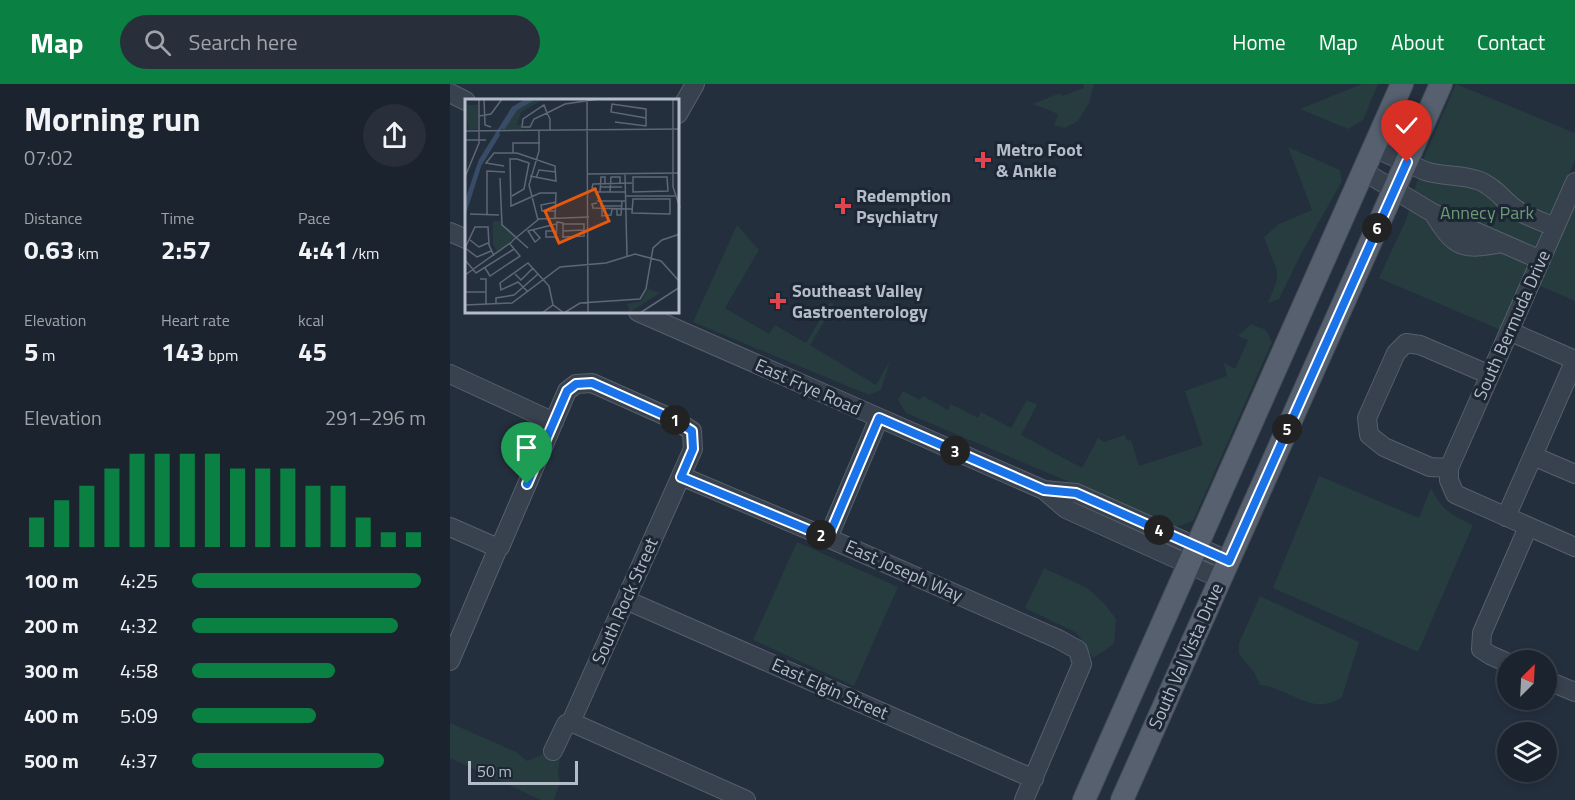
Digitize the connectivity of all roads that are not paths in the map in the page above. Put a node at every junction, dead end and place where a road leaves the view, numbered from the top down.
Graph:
1 (695, 84) edge
2 (1402, 84) edge
3 (1441, 84) edge
4 (450, 93) edge
5 (465, 100) edge
6 (680, 110) edge
7 (1374, 148) junction
8 (1407, 162) junction
9 (1363, 171) junction
10 (1575, 182) edge
11 (1394, 190) junction
12 (1555, 227) junction
13 (450, 232) edge
14 (465, 239) edge
15 (1541, 260) junction
16 (643, 314) edge
17 (1509, 331) junction
18 (1575, 360) edge
19 (450, 374) edge
20 (1490, 375) junction
21 (879, 418) junction
22 (554, 422) junction
23 (1533, 456) junction
24 (1449, 468) junction
25 (1575, 474) edge
26 (681, 477) junction
27 (1506, 517) junction
28 (450, 526) edge
29 (1528, 527) junction
30 (828, 538) junction
31 (498, 548) junction
32 (1575, 548) edge
33 (1193, 555) junction
34 (1225, 570) junction
35 (626, 600) junction
36 (1497, 659) edge
37 (450, 662) edge
38 (1557, 684) edge
39 (1574, 691) edge
40 (571, 722) junction
41 (553, 751) dead end
42 (1034, 779) junction
43 (1088, 795) edge
44 (746, 800) edge
45 (1024, 800) edge
46 (1122, 800) edge

1 - 6 street
2 - 7 main road, South Val Vista Drive
3 - 8 main road, South Val Vista Drive
4 - 5 street
7 - 8 street
7 - 9 main road, South Val Vista Drive
8 - 11 main road, South Val Vista Drive
8 - 12 street
9 - 11 street
9 - 33 main road, South Val Vista Drive
10 - 12 street, South Bermuda Drive
11 - 15 street
11 - 34 main road, South Val Vista Drive
12 - 15 street, South Bermuda Drive
13 - 14 street
15 - 17 street, South Bermuda Drive
16 - 21 street, East Frye Road
17 - 18 street
17 - 20 street, South Bermuda Drive
18 - 23 street
19 - 22 street
20 - 24 street, South Bermuda Drive
20 - 24 street
21 - 30 street
21 - 33 street, East Frye Road
22 - 26 street, South Rock Street
22 - 31 street
23 - 25 street
23 - 27 street
24 - 27 street
26 - 30 street, East Joseph Way
26 - 35 street, South Rock Street
27 - 29 street
28 - 31 street
29 - 32 street
29 - 36 street
30 - 42 street, East Joseph Way
31 - 37 street
33 - 34 street, East Frye Road
33 - 43 main road, South Val Vista Drive
34 - 46 main road, South Val Vista Drive
35 - 40 street, South Rock Street
35 - 42 street, East Elgin Street
38 - 39 street
40 - 41 street, South Rock Street
40 - 44 street
42 - 45 street

